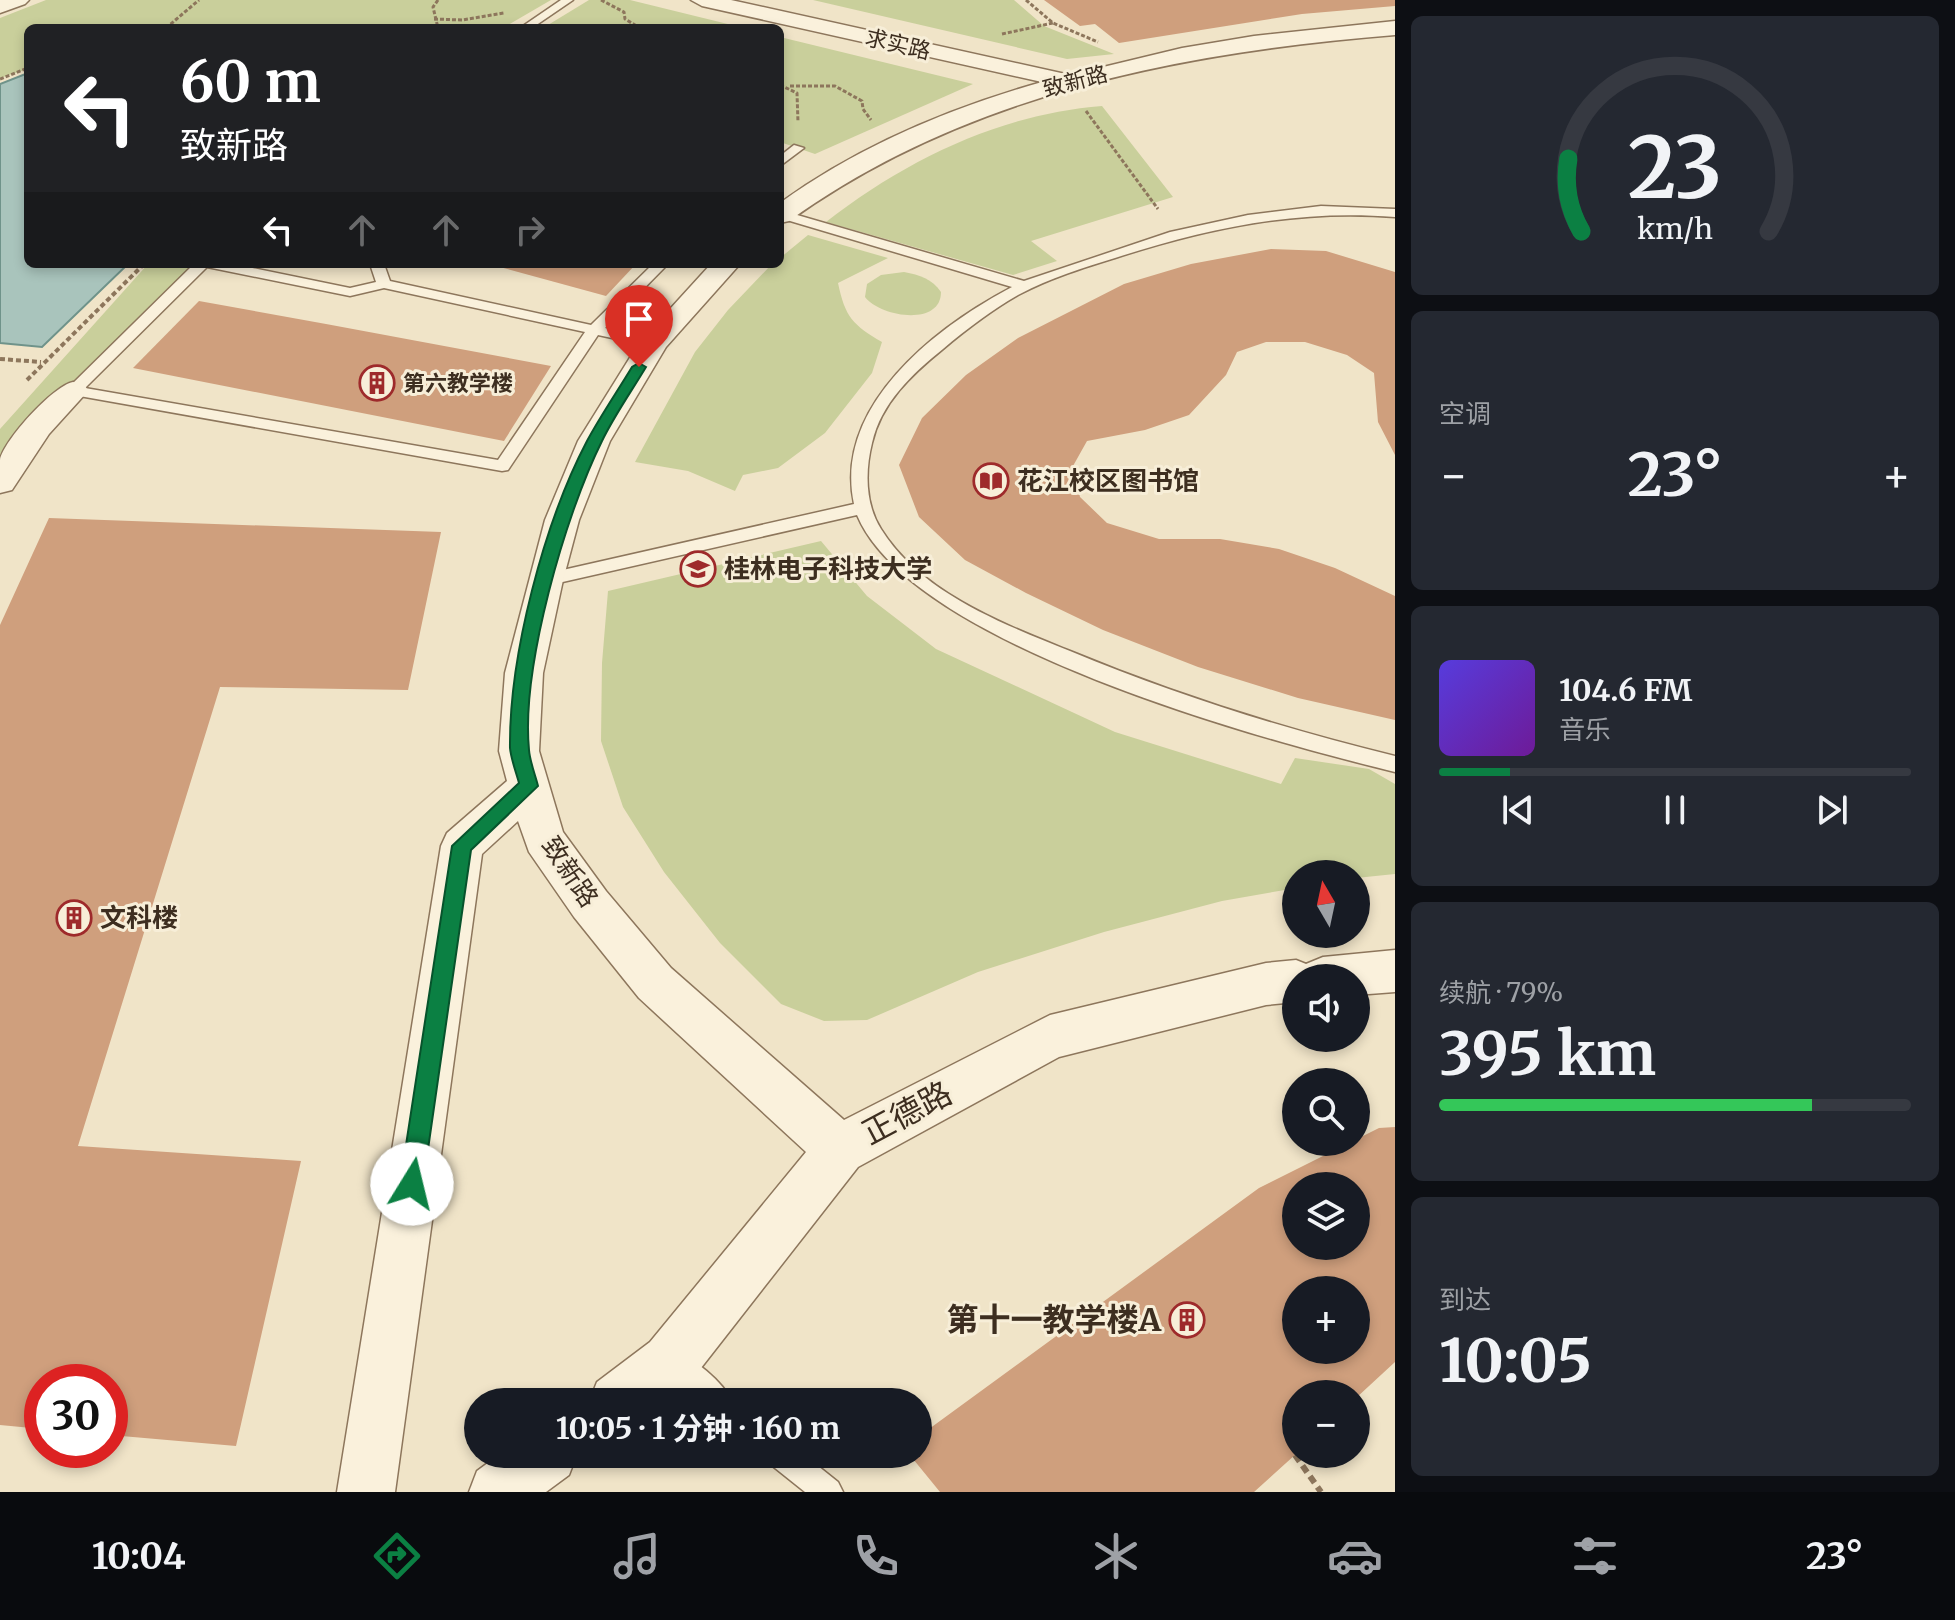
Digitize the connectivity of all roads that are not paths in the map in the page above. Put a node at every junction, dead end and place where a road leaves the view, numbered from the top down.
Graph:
1 (18, 0) edge
2 (568, 0) edge
3 (702, 0) edge
4 (0, 7) edge
5 (531, 24) edge
6 (1395, 28) edge
7 (1064, 81) junction
8 (1095, 88) dead end
9 (798, 148) road end
10 (784, 159) edge
11 (784, 211) edge
12 (1395, 213) edge
13 (784, 215) edge
14 (198, 268) edge
15 (232, 268) edge
16 (378, 268) edge
17 (657, 268) edge
18 (722, 268) edge
19 (384, 284) junction
20 (1024, 286) junction
21 (595, 329) junction
22 (654, 343) junction
23 (73, 391) junction
24 (0, 482) edge
25 (862, 508) junction
26 (545, 580) junction
27 (1395, 764) edge
28 (529, 786) junction
29 (1395, 971) edge
30 (1370, 973) edge
31 (1282, 982) edge
32 (840, 1149) junction
33 (670, 1362) junction
34 (636, 1388) edge
35 (701, 1388) edge
36 (530, 1468) edge
37 (798, 1468) edge
38 (366, 1492) edge
39 (498, 1492) edge
40 (828, 1492) edge

1 - 4 street
2 - 5 lane
3 - 7 street, 求实路
6 - 7 street, 致新路
7 - 8 street, 求实路
7 - 11 street, 致新路
9 - 10 lane
12 - 20 lane
13 - 20 lane
14 - 23 lane
15 - 19 lane
16 - 19 lane
17 - 21 lane
18 - 22 street, 致新路
19 - 21 lane
20 - 25 lane
21 - 22 lane
21 - 23 lane
22 - 26 street, 致新路
23 - 24 street
25 - 26 lane
25 - 27 lane
26 - 28 street, 致新路
28 - 32 street, 致新路
28 - 38 street
29 - 30 street
31 - 32 street, 正德路
32 - 33 street, 正德路
33 - 34 street, 正德路
33 - 35 lane
36 - 39 street
37 - 40 lane

